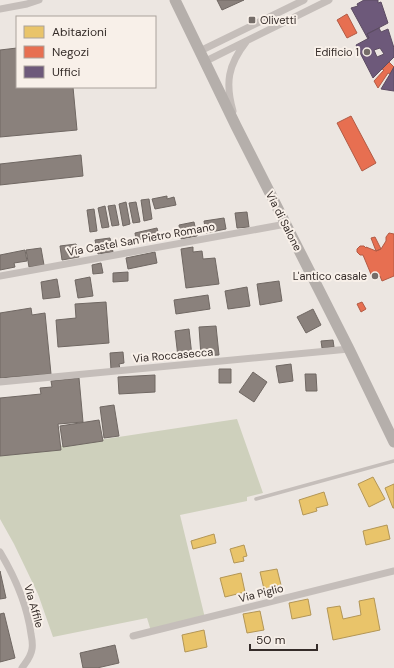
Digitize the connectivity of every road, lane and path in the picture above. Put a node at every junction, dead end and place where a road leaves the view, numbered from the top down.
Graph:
1 (39, 0) edge
2 (175, 0) edge
3 (304, 0) edge
4 (329, 0) edge
5 (0, 9) edge
6 (248, 40) junction
7 (200, 51) junction
8 (206, 61) junction
9 (236, 126) junction
10 (286, 224) junction
11 (0, 276) edge
12 (349, 349) junction
13 (0, 382) edge
14 (394, 442) edge
15 (394, 461) edge
16 (256, 499) dead end
17 (0, 552) edge
18 (394, 571) edge
19 (133, 636) dead end
20 (22, 668) edge

1 - 5 street
2 - 7 street, Via di Salone
3 - 7 street
4 - 6 street
6 - 8 street
6 - 9 street
7 - 8 street, Via di Salone
8 - 9 street, Via di Salone
9 - 10 street, Via di Salone
10 - 11 street, Via Castel San Pietro Romano
10 - 12 street, Via di Salone
12 - 13 street, Via Roccasecca
12 - 14 street, Via di Salone
15 - 16 lane
17 - 20 street, Via Affile
18 - 19 street, Via Piglio

